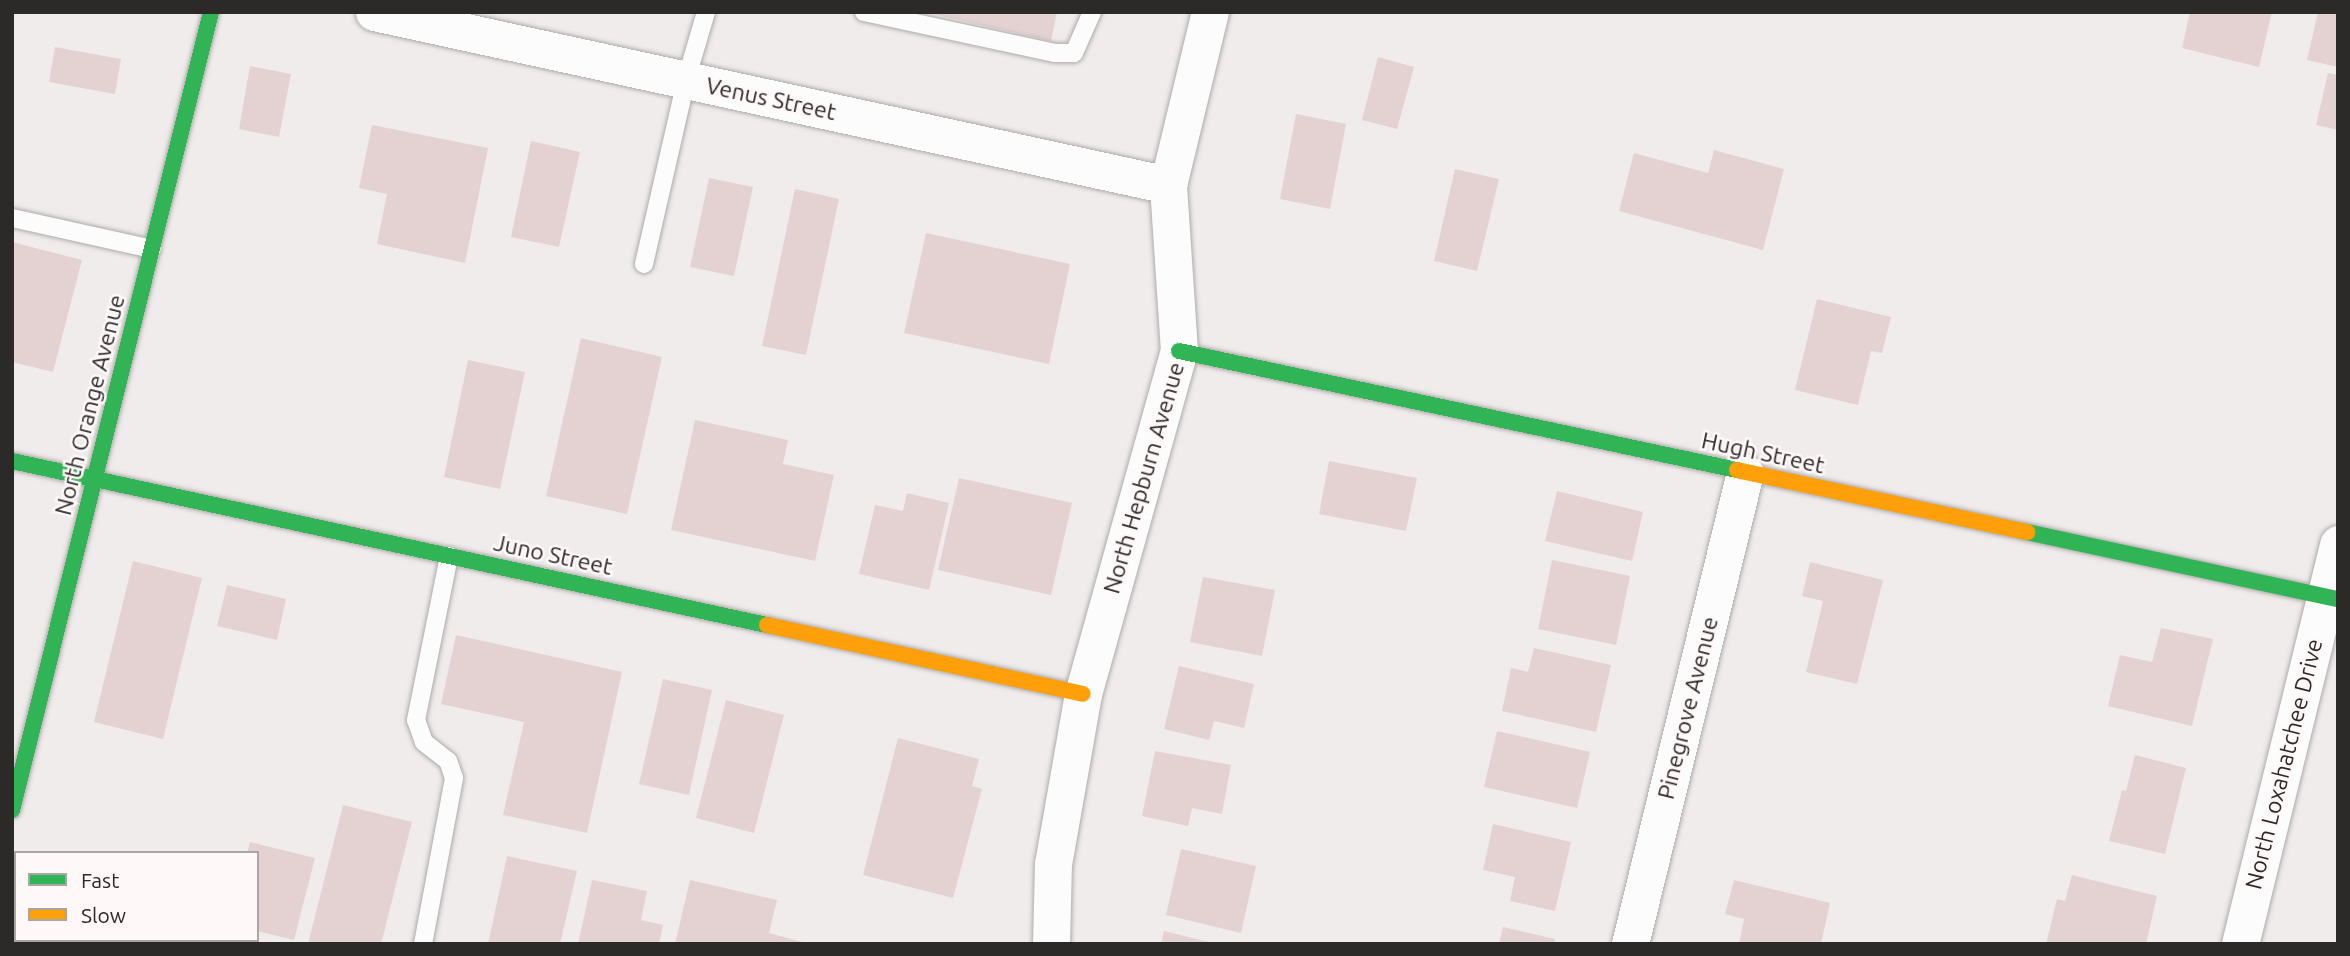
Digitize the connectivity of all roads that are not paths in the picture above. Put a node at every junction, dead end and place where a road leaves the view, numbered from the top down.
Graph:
1 (211, 12) edge
2 (374, 12) edge
3 (706, 12) edge
4 (864, 12) edge
5 (1092, 12) edge
6 (1210, 12) edge
7 (686, 80) junction
8 (1168, 185) junction
9 (12, 218) edge
10 (152, 249) junction
11 (644, 264) dead end
12 (1179, 351) junction
13 (12, 461) edge
14 (1745, 473) junction
15 (95, 479) junction
16 (2338, 544) edge
17 (449, 555) junction
18 (2331, 598) edge
19 (1083, 694) junction
20 (12, 810) edge
21 (424, 944) edge
22 (1051, 944) edge
23 (1630, 944) edge
24 (2240, 944) edge

1 - 10 street, North Orange Avenue
2 - 7 street, Venus Street
3 - 7 lane
4 - 5 lane
6 - 8 street, North Hepburn Avenue
7 - 8 street, Venus Street
7 - 11 lane
8 - 12 street, North Hepburn Avenue
9 - 10 lane
10 - 15 street, North Orange Avenue
12 - 14 street, Hugh Street
12 - 19 street, North Hepburn Avenue
13 - 15 street, Juno Street
14 - 18 street, Hugh Street
14 - 23 street, Pinegrove Avenue
15 - 17 street, Juno Street
15 - 20 street, North Orange Avenue
16 - 18 street, North Loxahatchee Drive
17 - 19 street, Juno Street
17 - 21 lane
18 - 24 street, North Loxahatchee Drive
19 - 22 street, North Hepburn Avenue

